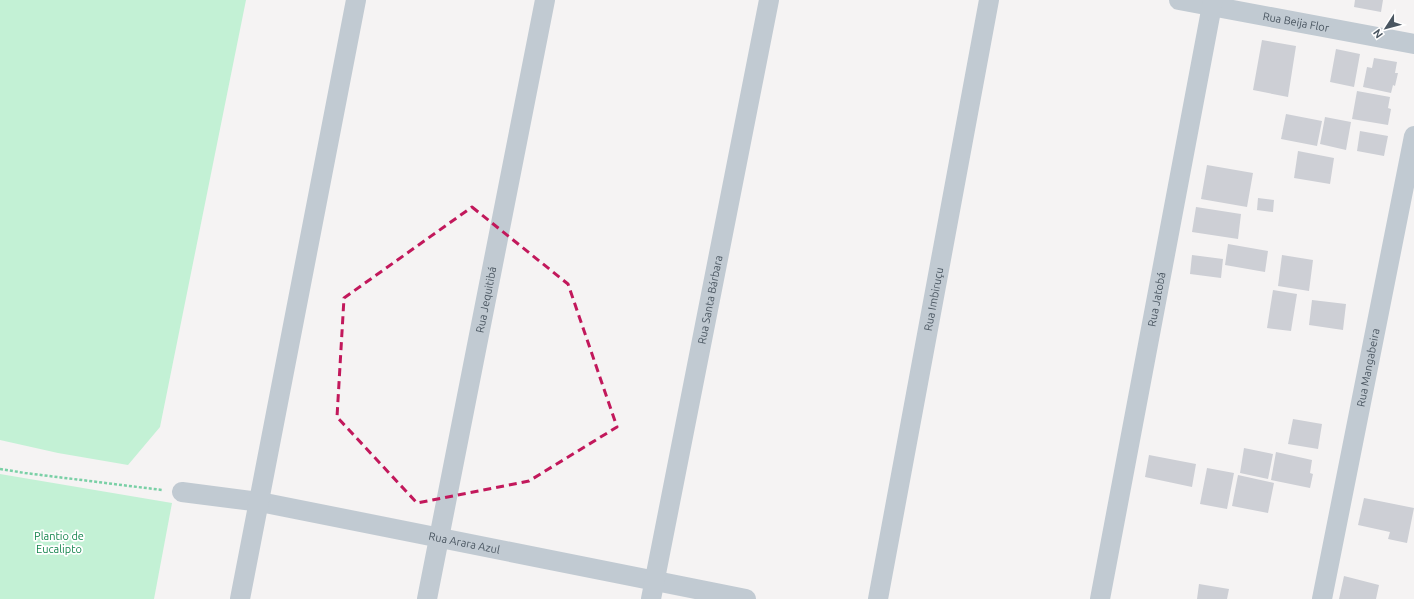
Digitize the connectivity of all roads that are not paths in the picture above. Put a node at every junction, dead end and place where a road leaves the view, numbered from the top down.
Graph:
1 (356, 0) edge
2 (545, 0) edge
3 (769, 0) edge
4 (990, 0) edge
5 (1179, 0) edge
6 (1212, 3) edge
7 (1414, 44) edge
8 (1414, 136) edge
9 (182, 492) road end
10 (260, 502) junction
11 (439, 538) junction
12 (653, 590) edge
13 (240, 599) edge
14 (427, 599) edge
15 (746, 599) edge
16 (878, 599) edge
17 (1100, 599) edge
18 (1322, 599) edge

1 - 10 street
2 - 11 street, Rua Jequitibá
3 - 12 street, Rua Santa Bárbara
4 - 16 street, Rua Imbiruçu
5 - 6 street, Rua Beija Flor
6 - 7 street, Rua Beija Flor
6 - 17 street, Rua Jatobá
8 - 18 street, Rua Mangabeira
9 - 10 street, Rua Arara Azul
10 - 11 street, Rua Arara Azul
10 - 13 street
11 - 12 street, Rua Arara Azul
11 - 14 street, Rua Jequitibá
12 - 15 street, Rua Arara Azul

